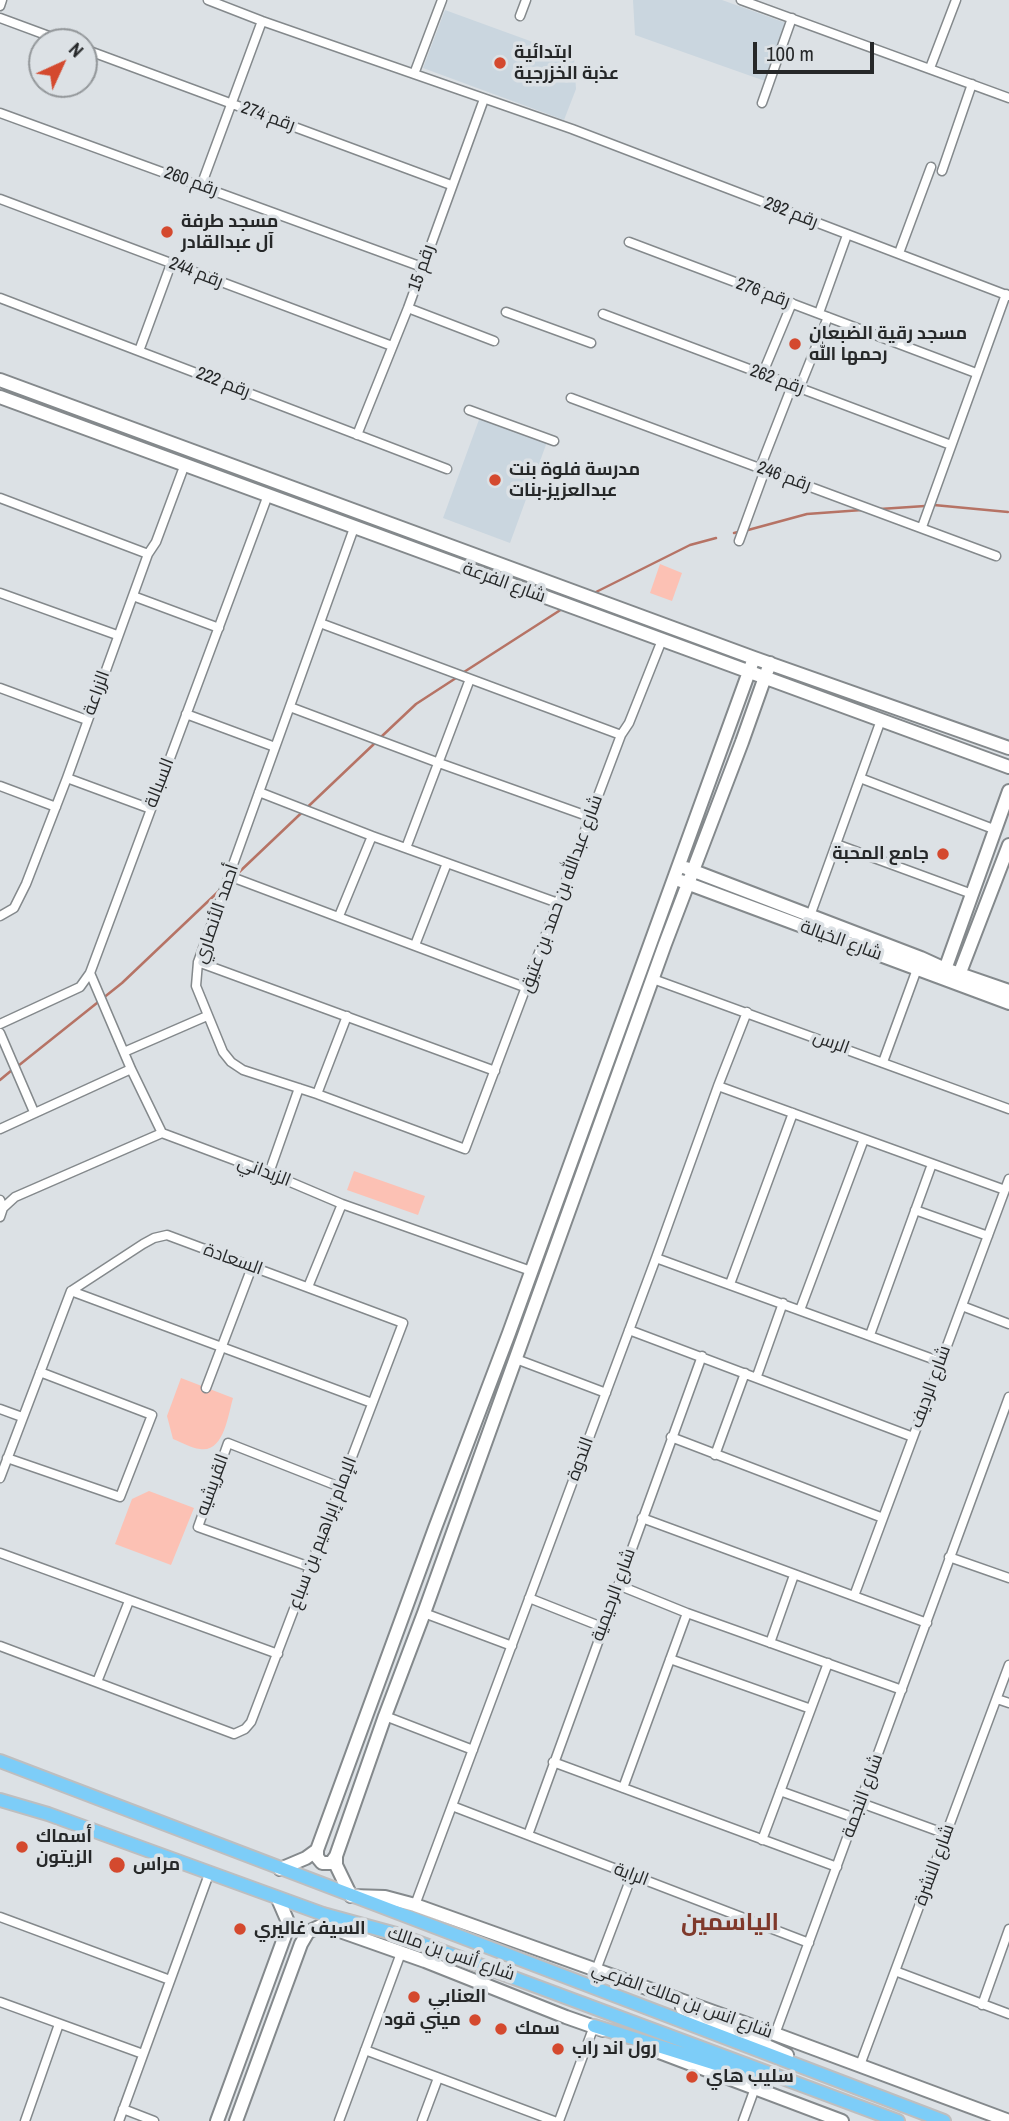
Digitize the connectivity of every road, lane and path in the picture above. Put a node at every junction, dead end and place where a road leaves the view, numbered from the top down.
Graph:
1 (2, 0) edge
2 (208, 0) edge
3 (442, 0) edge
4 (526, 0) edge
5 (741, 0) edge
6 (956, 0) edge
7 (0, 5) edge
8 (520, 16) dead end
9 (0, 18) edge
10 (792, 18) junction
11 (262, 21) junction
12 (28, 28) edge
13 (98, 54) edge
14 (930, 68) junction
15 (414, 74) junction
16 (972, 84) junction
17 (1009, 98) edge
18 (484, 99) junction
19 (231, 103) junction
20 (762, 103) dead end
21 (0, 113) edge
22 (931, 167) dead end
23 (942, 171) dead end
24 (452, 185) junction
25 (201, 186) junction
26 (0, 199) edge
27 (847, 234) junction
28 (629, 242) dead end
29 (899, 253) junction
30 (172, 264) junction
31 (422, 267) junction
32 (1007, 295) edge
33 (0, 298) edge
34 (792, 303) junction
35 (408, 308) junction
36 (506, 312) dead end
37 (819, 313) junction
38 (603, 314) dead end
39 (828, 317) junction
40 (494, 341) dead end
41 (591, 343) dead end
42 (392, 346) junction
43 (139, 351) junction
44 (976, 373) junction
45 (762, 375) junction
46 (0, 380) edge
47 (796, 387) junction
48 (0, 397) edge
49 (571, 398) dead end
50 (469, 410) dead end
51 (357, 435) junction
52 (554, 441) dead end
53 (951, 445) junction
54 (186, 464) junction
55 (447, 469) dead end
56 (763, 469) junction
57 (268, 495) junction
58 (0, 498) edge
59 (922, 527) junction
60 (354, 528) junction
61 (739, 541) dead end
62 (148, 554) junction
63 (996, 556) dead end
64 (0, 593) edge
65 (133, 596) junction
66 (320, 623) junction
67 (219, 628) junction
68 (117, 635) junction
69 (662, 640) junction
70 (754, 658) junction
71 (770, 663) junction
72 (749, 673) junction
73 (765, 678) junction
74 (470, 679) junction
75 (0, 688) edge
76 (740, 699) junction
77 (756, 703) junction
78 (290, 707) junction
79 (186, 714) junction
80 (87, 720) junction
81 (881, 720) junction
82 (621, 735) junction
83 (275, 747) junction
84 (1009, 748) edge
85 (439, 763) junction
86 (1009, 767) edge
87 (67, 778) junction
88 (860, 778) junction
89 (0, 786) edge
90 (1009, 791) edge
91 (259, 792) junction
92 (56, 807) junction
93 (151, 809) junction
94 (590, 817) junction
95 (996, 830) junction
96 (372, 836) junction
97 (836, 844) junction
98 (1009, 845) edge
99 (406, 848) junction
100 (447, 863) junction
101 (676, 872) junction
102 (229, 876) junction
103 (690, 877) junction
104 (718, 880) junction
105 (709, 891) junction
106 (972, 894) junction
107 (558, 903) junction
108 (0, 916) edge
109 (340, 916) junction
110 (810, 916) junction
111 (415, 945) junction
112 (198, 962) junction
113 (919, 966) junction
114 (90, 973) junction
115 (944, 974) junction
116 (653, 979) junction
117 (958, 979) junction
118 (527, 988) junction
119 (984, 988) junction
120 (1009, 991) edge
121 (1009, 1003) edge
122 (747, 1012) junction
123 (207, 1016) junction
124 (347, 1016) junction
125 (0, 1024) edge
126 (0, 1033) edge
127 (124, 1052) junction
128 (883, 1062) junction
129 (131, 1069) junction
130 (495, 1071) junction
131 (718, 1086) junction
132 (299, 1088) junction
133 (317, 1094) junction
134 (1009, 1109) edge
135 (34, 1112) junction
136 (793, 1113) junction
137 (0, 1129) edge
138 (162, 1133) junction
139 (864, 1139) junction
140 (465, 1149) joint
141 (932, 1164) junction
142 (269, 1173) junction
143 (1009, 1179) edge
144 (1005, 1190) junction
145 (342, 1204) junction
146 (1, 1208) edge
147 (915, 1210) junction
148 (988, 1236) junction
149 (656, 1258) junction
150 (252, 1267) junction
151 (531, 1271) junction
152 (730, 1284) junction
153 (308, 1287) junction
154 (71, 1290) junction
155 (783, 1303) junction
156 (962, 1306) junction
157 (800, 1310) junction
158 (403, 1323) joint
159 (1009, 1324) edge
160 (629, 1330) junction
161 (870, 1335) junction
162 (221, 1346) junction
163 (702, 1356) junction
164 (516, 1359) junction
165 (941, 1362) junction
166 (40, 1372) junction
167 (745, 1373) junction
168 (757, 1376) junction
169 (206, 1388) dead end
170 (606, 1393) junction
171 (1009, 1397) edge
172 (372, 1403) junction
173 (0, 1409) edge
174 (22, 1417) junction
175 (671, 1437) junction
176 (913, 1437) junction
177 (715, 1455) junction
178 (7, 1458) junction
179 (0, 1478) edge
180 (340, 1487) junction
181 (642, 1518) junction
182 (883, 1518) junction
183 (435, 1528) junction
184 (451, 1534) junction
185 (427, 1550) junction
186 (0, 1553) edge
187 (443, 1557) junction
188 (949, 1557) junction
189 (310, 1567) junction
190 (794, 1574) junction
191 (1009, 1578) edge
192 (618, 1585) junction
193 (854, 1596) junction
194 (529, 1598) junction
195 (129, 1601) junction
196 (424, 1614) junction
197 (687, 1614) junction
198 (927, 1623) junction
199 (602, 1627) junction
200 (770, 1643) junction
201 (0, 1646) edge
202 (512, 1646) junction
203 (278, 1654) junction
204 (670, 1659) junction
205 (828, 1663) junction
206 (1009, 1665) edge
207 (97, 1682) junction
208 (902, 1690) junction
209 (997, 1699) junction
210 (1009, 1703) edge
211 (811, 1709) junction
212 (385, 1716) junction
213 (473, 1750) junction
214 (0, 1761) edge
215 (553, 1762) junction
216 (623, 1788) junction
217 (780, 1791) junction
218 (0, 1800) edge
219 (861, 1802) junction
220 (452, 1806) junction
221 (855, 1818) junction
222 (946, 1834) junction
223 (528, 1835) junction
224 (762, 1840) junction
225 (317, 1850) junction
226 (336, 1856) junction
227 (837, 1867) junction
228 (280, 1869) junction
229 (209, 1874) junction
230 (632, 1875) junction
231 (351, 1896) junction
232 (278, 1899) junction
233 (415, 1905) junction
234 (323, 1914) junction
235 (0, 1917) edge
236 (1009, 1929) edge
237 (809, 1943) junction
238 (401, 1953) junction
239 (425, 1961) junction
240 (596, 1970) junction
241 (895, 1971) junction
242 (170, 1980) junction
243 (0, 2002) edge
244 (982, 2005) junction
245 (1009, 2014) edge
246 (60, 2024) junction
247 (594, 2026) junction
248 (775, 2034) junction
249 (365, 2050) junction
250 (143, 2054) junction
251 (860, 2065) junction
252 (438, 2078) junction
253 (755, 2088) junction
254 (892, 2103) junction
255 (123, 2109) junction
256 (882, 2115) junction
257 (25, 2121) edge
258 (119, 2121) edge
259 (154, 2121) edge
260 (217, 2121) edge
261 (236, 2121) edge
262 (339, 2121) edge
263 (422, 2121) edge
264 (557, 2121) edge
265 (743, 2121) edge
266 (842, 2121) edge
267 (898, 2121) edge
268 (944, 2121) edge
269 (1009, 2121) edge

1 - 7 street
2 - 11 street, رقم 292
3 - 15 street
4 - 8 street
5 - 10 street
6 - 14 street
9 - 12 street
10 - 14 street
10 - 20 street
11 - 15 street, رقم 292
11 - 19 street
13 - 19 street, رقم 274
14 - 16 street
15 - 18 street, رقم 292
16 - 17 street
16 - 23 street
18 - 24 street, رقم 15
18 - 27 street, رقم 292
19 - 24 street, رقم 274
19 - 25 street
21 - 25 street, رقم 260
22 - 29 street
24 - 31 street, رقم 15
25 - 31 street, رقم 260
26 - 30 street, رقم 244
27 - 29 street, رقم 292
27 - 37 street
28 - 34 street, رقم 276
29 - 32 street, رقم 292
30 - 42 street, رقم 244
30 - 43 street
31 - 35 street, رقم 15
32 - 44 street
33 - 43 street, رقم 222
34 - 37 street, رقم 276
34 - 45 street
35 - 40 street
35 - 42 street, رقم 15
36 - 41 street
37 - 39 street, رقم 276
38 - 45 street, رقم 262
39 - 44 street, رقم 276
39 - 47 street
42 - 51 street, رقم 15
43 - 51 street, رقم 222
44 - 53 street
45 - 47 street, رقم 262
46 - 70 street, شارع الفرعة
47 - 53 street, رقم 262
47 - 56 street
48 - 54 street, شارع الفرعة
49 - 56 street, رقم 246
50 - 52 street
51 - 55 street, رقم 222
53 - 59 street
54 - 57 street, شارع الفرعة
54 - 62 street, الزراعة
56 - 59 street, رقم 246
56 - 61 street
57 - 60 street, شارع الفرعة
57 - 67 street, السبالة
58 - 62 street
59 - 63 street, رقم 246
60 - 66 street, أحمد الأنصاري
60 - 69 street, شارع الفرعة
62 - 65 street, الزراعة
64 - 68 street
65 - 67 street
65 - 68 street, الزراعة
66 - 74 street
66 - 78 street, أحمد الأنصاري
67 - 79 street, السبالة
68 - 80 street, الزراعة
69 - 72 street, شارع الفرعة
69 - 82 street, شارع عبدالله بن حمد بن عتيق
70 - 71 street, شارع الفرعة
70 - 72 street
71 - 73 street
71 - 84 street, شارع الفرعة
72 - 73 street, شارع الفرعة
72 - 76 street
73 - 77 street
73 - 81 street, شارع الفرعة
74 - 82 street
74 - 85 street
75 - 80 street
76 - 77 street
76 - 101 street
77 - 103 street
78 - 83 street, أحمد الأنصاري
78 - 85 street
79 - 83 street
79 - 93 street, السبالة
80 - 87 street, الزراعة
81 - 86 street, شارع الفرعة
81 - 88 street
82 - 94 street, شارع عبدالله بن حمد بن عتيق
83 - 91 street, أحمد الأنصاري
85 - 94 street
85 - 99 street
87 - 92 street, الزراعة
87 - 93 street
88 - 95 street
88 - 97 street
89 - 92 street
90 - 95 street
91 - 96 street
91 - 102 street, أحمد الأنصاري
92 - 108 street, الزراعة
93 - 114 street, السبالة
94 - 107 street, شارع عبدالله بن حمد بن عتيق
95 - 106 street
96 - 99 street
96 - 109 street
97 - 106 street
97 - 110 street
98 - 117 street
99 - 100 street
100 - 107 street
100 - 111 street
101 - 103 street, شارع الخيالة
101 - 151 street
102 - 109 street
102 - 112 street, أحمد الأنصاري
103 - 104 street, شارع الخيالة
103 - 105 street, شارع الخيالة
103 - 116 street
104 - 105 street
104 - 110 street, شارع الخيالة
105 - 113 street, شارع الخيالة
106 - 115 street
107 - 118 street, شارع عبدالله بن حمد بن عتيق
109 - 111 street
110 - 113 street, شارع الخيالة
111 - 118 street
112 - 123 street, أحمد الأنصاري
112 - 124 street
113 - 115 street, شارع الخيالة
113 - 128 street
114 - 125 street
114 - 127 street
115 - 117 street, شارع الخيالة
116 - 122 street, الرس
116 - 164 street
117 - 119 street, شارع الخيالة
118 - 130 street, شارع عبدالله بن حمد بن عتيق
119 - 120 street, شارع الخيالة
119 - 121 street, شارع الخيالة
122 - 128 street, الرس
122 - 131 street, الندوة
123 - 127 street
123 - 132 street, أحمد الأنصاري
124 - 130 street
124 - 133 street
126 - 135 street
127 - 129 street
128 - 134 street, الرس
129 - 135 street
129 - 138 street
130 - 140 street, شارع عبدالله بن حمد بن عتيق
131 - 136 street
131 - 149 street, الندوة
132 - 133 street, أحمد الأنصاري
132 - 142 street
133 - 140 street, أحمد الأنصاري
135 - 137 street
136 - 139 street
136 - 152 street
138 - 142 street, الزبداني
138 - 146 street
139 - 141 street
139 - 157 street
141 - 144 street
141 - 147 street
142 - 145 street, الزبداني
143 - 144 street, شارع الرديف
144 - 148 street, شارع الرديف
145 - 151 street, الزبداني
145 - 153 street
147 - 148 street
147 - 161 street
148 - 156 street, شارع الرديف
149 - 152 street
149 - 160 street, الندوة
150 - 153 street, السعادة
150 - 154 street, السعادة
150 - 162 street
151 - 183 street
152 - 155 street
153 - 158 street, السعادة
154 - 162 street
154 - 166 street
155 - 157 street
155 - 168 street
156 - 159 street
156 - 165 street, شارع الرديف
157 - 161 street
158 - 172 street, الإمام إبراهيم بن سباع
160 - 163 street
160 - 170 street, الندوة
161 - 165 street
162 - 169 street
162 - 172 street
163 - 167 street
163 - 175 street, شارع الرحيمية
164 - 170 street
164 - 184 street
165 - 176 street, شارع الرديف
166 - 174 street
166 - 178 street
167 - 168 street
167 - 177 street
168 - 176 street
170 - 194 street, الندوة
171 - 188 street, شارع النجمة
172 - 180 street, الإمام إبراهيم بن سباع
173 - 174 street
174 - 178 street
175 - 177 street
175 - 181 street, شارع الرحيمية
176 - 182 street, شارع الرديف
177 - 182 street
178 - 179 street
180 - 189 street, الإمام إبراهيم بن سباع
180 - 189 street, القريشيه
181 - 190 street
181 - 192 street, شارع الرحيمية
182 - 193 street, شارع الرديف
183 - 184 street
183 - 185 street
184 - 187 street
185 - 187 street
185 - 225 street
186 - 195 street
187 - 196 street
188 - 191 street
188 - 198 street, شارع النجمة
189 - 203 street, الإمام إبراهيم بن سباع
190 - 193 street
190 - 200 street
192 - 197 street
192 - 199 street, شارع الرحيمية
193 - 198 street
194 - 199 street
194 - 202 street, الندوة
195 - 203 street
195 - 207 street
196 - 202 street
196 - 212 street
197 - 200 street
197 - 204 street
198 - 208 street, شارع النجمة
199 - 215 street, شارع الرحيمية
200 - 205 street
201 - 207 street
202 - 213 street, الندوة
203 - 207 street, الإمام إبراهيم بن سباع
204 - 211 street
204 - 216 street
205 - 208 street
205 - 211 street
206 - 209 street, شارع النشرة
208 - 219 street, شارع النجمة
209 - 210 street
209 - 222 street, شارع النشرة
211 - 217 street
212 - 213 street
212 - 226 street
213 - 220 street, الندوة
214 - 228 main road
215 - 216 street
215 - 223 street, شارع الرحيمية
216 - 224 street
217 - 221 street
217 - 224 street
218 - 229 main road, شارع أنس بن مالك
219 - 221 street, شارع النجمة
219 - 222 street
220 - 223 street, الراية
220 - 233 street, الندوة
221 - 227 street, شارع النجمة
222 - 241 street, شارع النشرة
223 - 230 street, الراية
224 - 227 street
225 - 226 street
225 - 228 street
226 - 231 street
227 - 237 street, شارع النجمة
228 - 231 main road
229 - 232 main road, شارع أنس بن مالك
229 - 242 street
230 - 237 street, الراية
230 - 240 street
231 - 233 street, شارع انس بن مالك الفرعي
231 - 254 main road
232 - 234 main road, شارع أنس بن مالك
232 - 260 street
233 - 240 street, شارع انس بن مالك الفرعي
234 - 239 street
234 - 256 main road, شارع أنس بن مالك
235 - 242 street
236 - 244 street
237 - 248 street, شارع النجمة
238 - 239 street
238 - 249 street
238 - 261 street
239 - 247 street
240 - 248 street, شارع انس بن مالك الفرعي
240 - 254 street
241 - 244 street
241 - 251 street, شارع النشرة
242 - 250 street
243 - 246 street
244 - 245 street
246 - 250 street
246 - 257 street
247 - 253 street
247 - 256 main road
247 - 264 street
248 - 251 street, شارع انس بن مالك الفرعي
249 - 252 street
249 - 262 street
250 - 255 street
251 - 269 street, شارع انس بن مالك الفرعي
252 - 263 street
252 - 264 street
253 - 265 street
253 - 266 street
254 - 268 main road
255 - 258 street
255 - 259 street
256 - 267 main road, شارع أنس بن مالك

